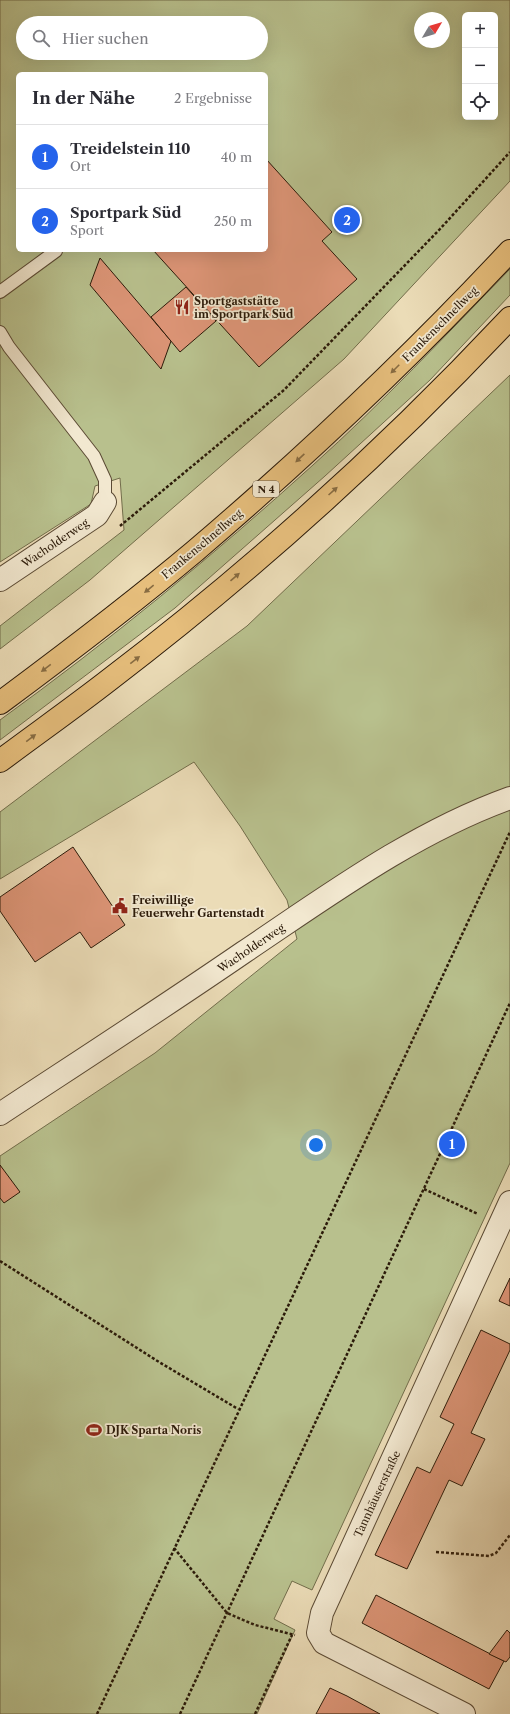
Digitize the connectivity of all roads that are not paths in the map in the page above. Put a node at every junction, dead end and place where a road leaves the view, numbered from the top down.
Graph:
1 (510, 251) edge
2 (55, 252) edge
3 (0, 292) edge
4 (510, 318) edge
5 (0, 332) edge
6 (105, 502) joint
7 (0, 580) edge
8 (0, 703) edge
9 (0, 761) edge
10 (510, 798) edge
11 (0, 1114) edge
12 (510, 1202) edge
13 (505, 1226) edge
14 (464, 1714) edge

1 -> 8 highway, Frankenschnellweg / N 4
2 - 3 lane
9 -> 4 highway
5 - 6 lane
6 - 7 street, Wacholderweg
10 - 11 street, Wacholderweg
12 - 13 street, Tannhäuserstraße
13 - 14 street, Tannhäuserstraße

